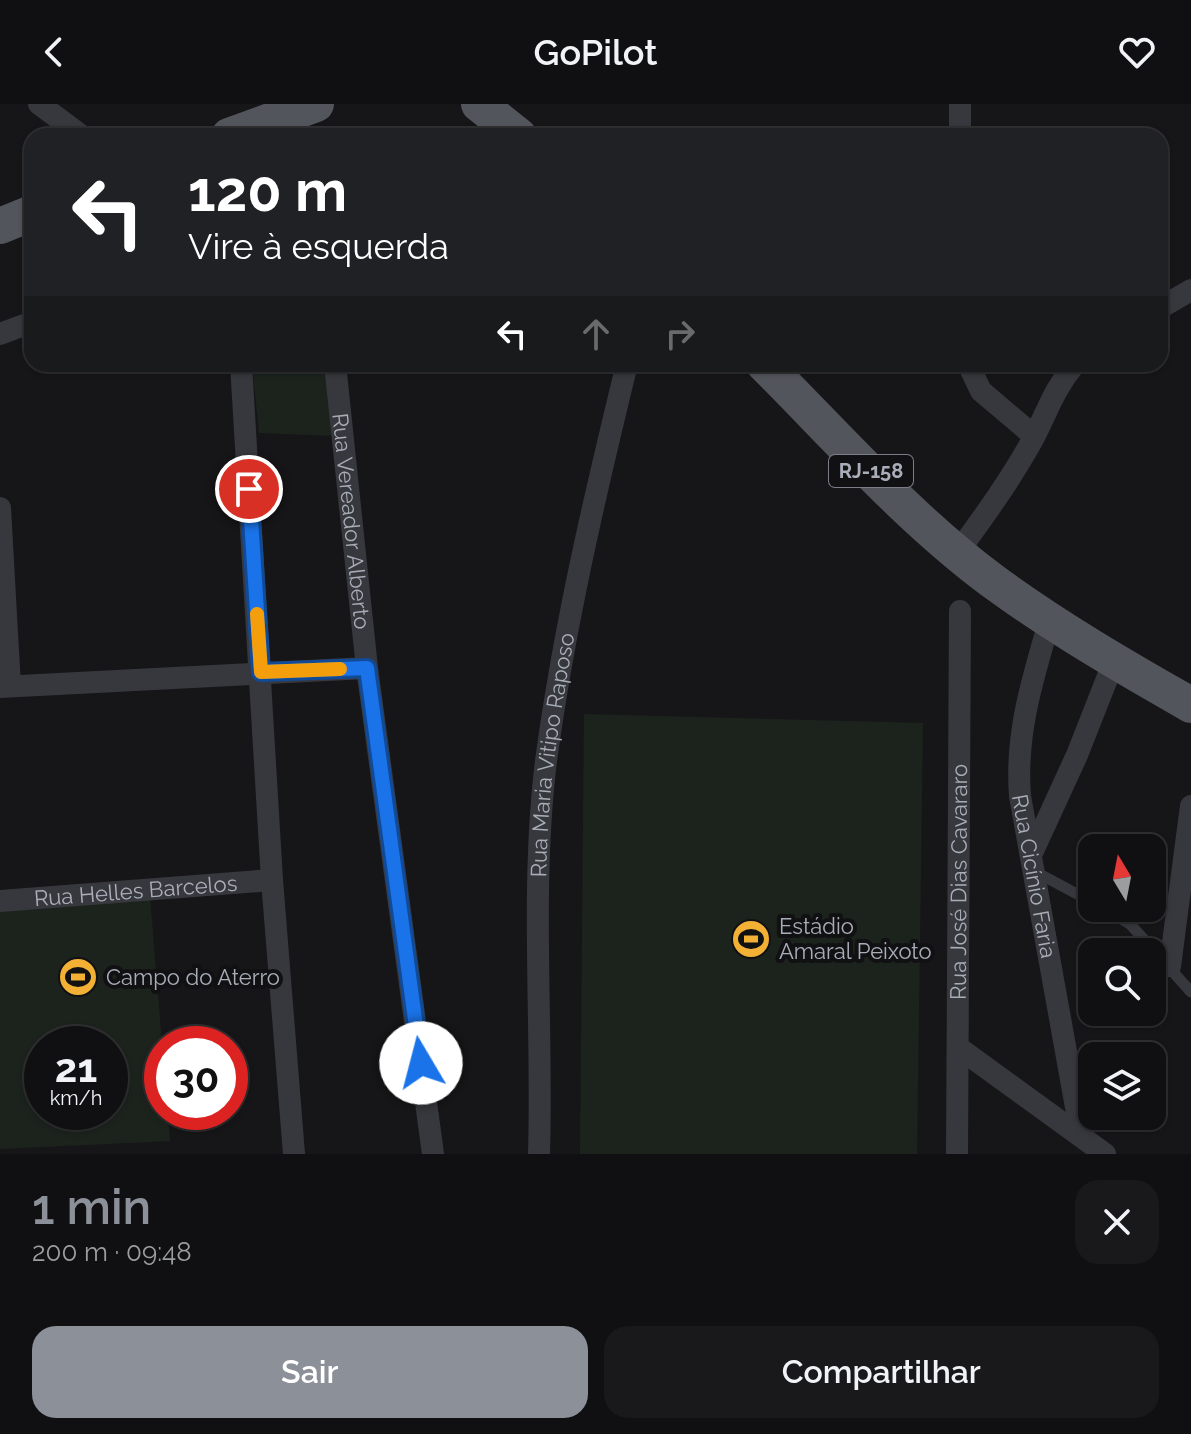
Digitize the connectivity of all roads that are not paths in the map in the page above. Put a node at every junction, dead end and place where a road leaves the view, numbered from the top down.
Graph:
1 (39, 104) edge
2 (316, 104) edge
3 (960, 104) edge
4 (485, 105) edge
5 (71, 128) edge
6 (251, 128) edge
7 (509, 128) edge
8 (960, 128) edge
9 (24, 216) edge
10 (0, 226) edge
11 (1191, 290) edge
12 (1168, 303) edge
13 (24, 325) edge
14 (0, 334) edge
15 (242, 372) edge
16 (336, 372) edge
17 (625, 372) edge
18 (772, 372) edge
19 (972, 372) edge
20 (1069, 372) edge
21 (1034, 436) junction
22 (0, 508) edge
23 (958, 552) junction
24 (960, 611) dead end
25 (1050, 619) junction
26 (1114, 661) junction
27 (367, 668) junction
28 (261, 672) junction
29 (5, 687) edge
30 (1191, 705) edge
31 (1191, 806) edge
32 (1033, 862) junction
33 (272, 880) junction
34 (1078, 893) edge
35 (0, 901) edge
36 (1127, 922) edge
37 (1170, 966) junction
38 (1191, 992) edge
39 (959, 1048) junction
40 (1081, 1135) junction
41 (294, 1154) edge
42 (433, 1154) edge
43 (539, 1154) edge
44 (957, 1154) edge
45 (1105, 1154) edge

1 - 5 street
2 - 6 main road
3 - 8 street
4 - 7 main road
9 - 10 main road
11 - 12 street
13 - 14 street
15 - 28 street
16 - 27 street, Rua Vereador Alberto
17 - 43 street, Rua Maria Vitipo Raposo
18 - 23 main road, RJ-158
19 - 21 street
20 - 21 street
21 - 23 street
22 - 29 street
23 - 25 main road, RJ-158
24 - 39 street, Rua José Dias Cavararo
25 - 26 main road, RJ-158
25 - 32 street, Rua Cicínio Faria
26 - 30 main road, RJ-158
26 - 32 street
27 - 28 street
27 - 42 street, Rua Vereador Alberto
28 - 29 street
28 - 33 street
31 - 37 street
32 - 34 lane
32 - 40 street, Rua Cicínio Faria
33 - 35 street, Rua Helles Barcelos
33 - 41 street
36 - 37 lane
37 - 38 lane
39 - 40 street
39 - 44 street, Rua José Dias Cavararo
40 - 45 street

